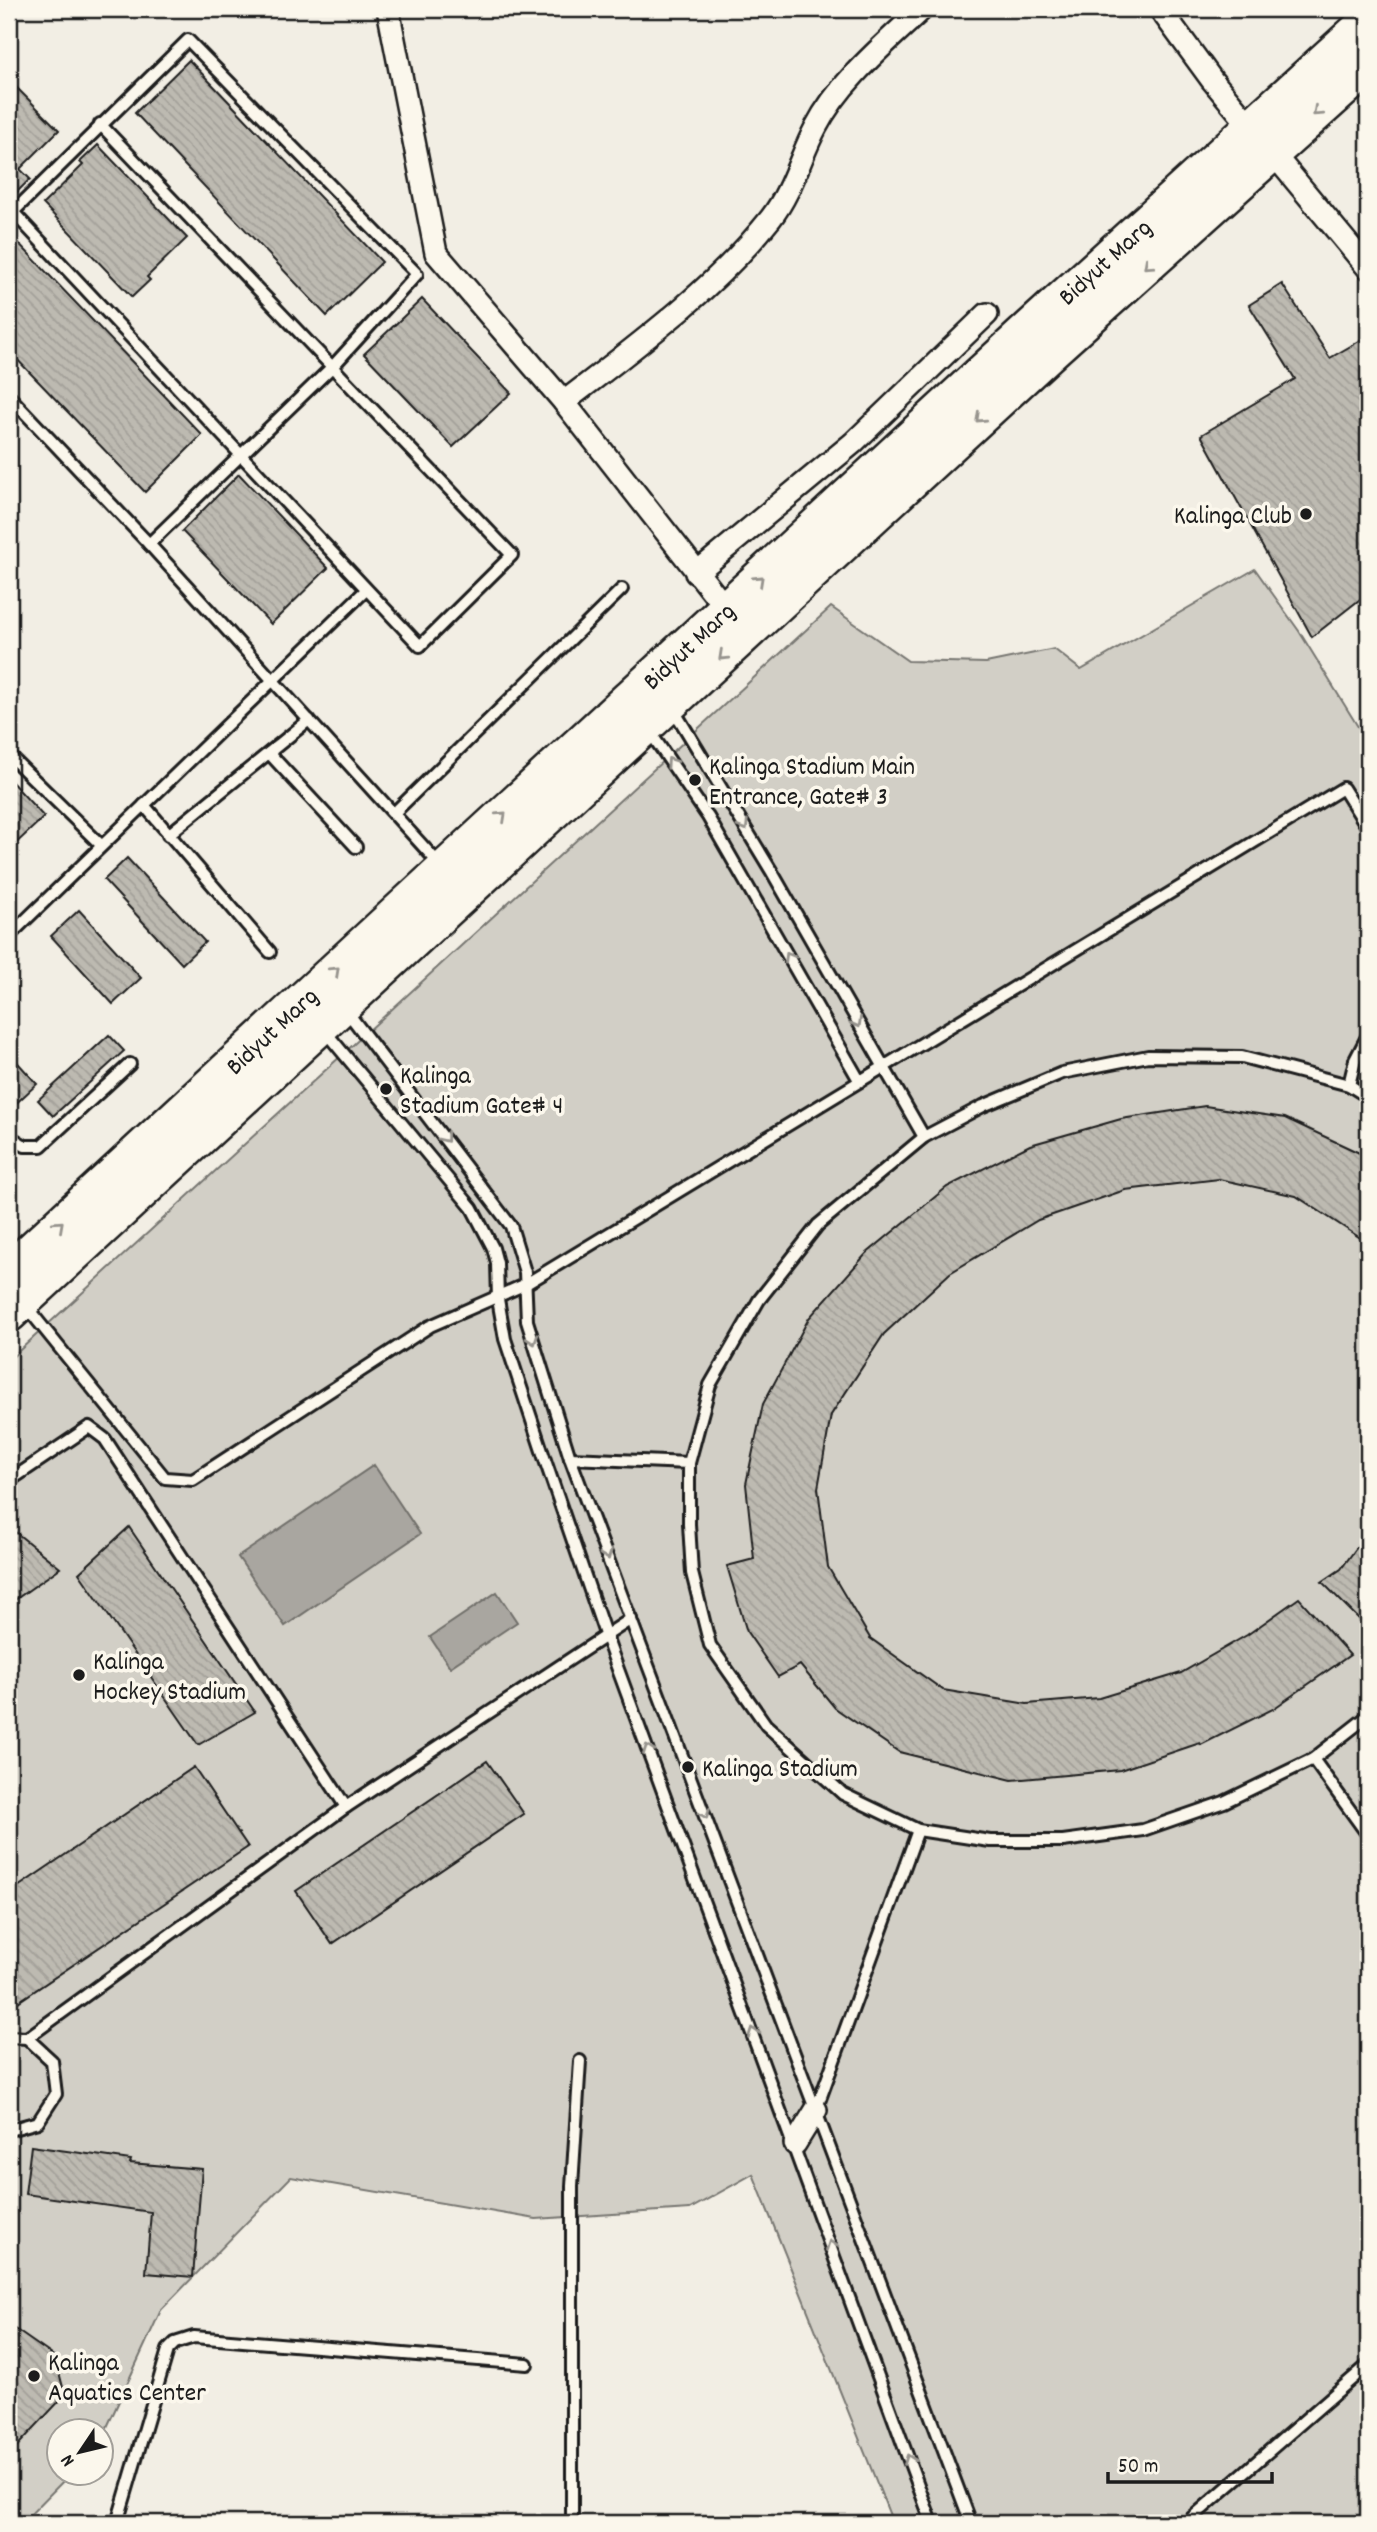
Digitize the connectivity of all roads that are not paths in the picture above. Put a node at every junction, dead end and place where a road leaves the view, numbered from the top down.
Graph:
1 (388, 9) edge
2 (922, 9) edge
3 (1160, 9) edge
4 (1368, 21) edge
5 (1368, 67) edge
6 (100, 124) junction
7 (1262, 140) junction
8 (11, 214) edge
9 (1364, 255) edge
10 (988, 314) dead end
11 (334, 365) junction
12 (9, 396) edge
13 (564, 402) junction
14 (241, 454) junction
15 (149, 544) junction
16 (696, 573) junction
17 (622, 589) dead end
18 (366, 590) junction
19 (727, 610) junction
20 (274, 681) junction
21 (658, 716) junction
22 (309, 720) junction
23 (270, 752) junction
24 (9, 755) edge
25 (144, 804) junction
26 (394, 813) junction
27 (1368, 828) edge
28 (168, 835) junction
29 (101, 845) junction
30 (356, 847) dead end
31 (444, 869) junction
32 (9, 936) edge
33 (270, 952) dead end
34 (332, 1016) junction
35 (1368, 1035) edge
36 (130, 1065) dead end
37 (882, 1067) junction
38 (859, 1080) junction
39 (1349, 1085) junction
40 (1368, 1097) edge
41 (9, 1136) edge
42 (924, 1136) junction
43 (526, 1284) junction
44 (13, 1295) edge
45 (498, 1299) junction
46 (570, 1458) junction
47 (689, 1463) junction
48 (9, 1481) edge
49 (631, 1619) junction
50 (605, 1634) junction
51 (1368, 1716) edge
52 (1313, 1759) junction
53 (346, 1807) junction
54 (918, 1830) junction
55 (1368, 1835) edge
56 (9, 2037) edge
57 (27, 2038) junction
58 (580, 2062) dead end
59 (816, 2110) junction
60 (9, 2130) edge
61 (795, 2144) junction
62 (527, 2364) dead end
63 (1368, 2365) edge
64 (117, 2523) edge
65 (572, 2523) edge
66 (932, 2523) edge
67 (971, 2523) edge
68 (1186, 2523) edge

1 - 13 street
2 - 13 street
3 - 7 street
4 - 7 main road, Bidyut Marg
5 -> 7 main road, Bidyut Marg
6 - 8 lane
6 - 11 lane
6 - 11 lane
7 - 9 street
19 -> 7 main road, Bidyut Marg
7 -> 21 main road, Bidyut Marg
8 - 14 lane
10 - 16 street
11 - 14 lane
11 - 18 lane
12 - 15 lane
13 - 16 street
14 - 15 lane
14 - 18 lane
15 - 20 lane
16 - 19 street
17 - 26 lane
18 - 20 lane
31 -> 19 main road, Bidyut Marg
20 - 22 lane
20 - 25 lane
21 - 34 main road, Bidyut Marg
21 -> 37 lane
38 -> 21 lane
22 - 23 lane
22 - 26 lane
23 - 28 lane
23 - 30 lane
24 - 29 lane
25 - 28 lane
25 - 29 lane
26 - 31 lane
27 - 37 lane
28 - 33 lane
29 - 32 lane
44 -> 31 main road, Bidyut Marg
34 -> 43 lane
34 - 44 main road, Bidyut Marg
34 - 45 lane
35 - 39 lane
36 - 41 lane
37 - 38 lane
37 - 42 lane
38 - 43 lane
39 - 40 lane
39 - 42 lane
42 - 47 lane
43 - 45 lane
43 -> 46 lane
44 - 45 lane
45 - 50 lane
46 - 47 lane
46 -> 49 lane
47 - 54 lane
48 - 53 lane
49 - 50 lane
49 -> 59 lane
50 - 53 lane
61 -> 50 lane
51 - 52 lane
52 - 54 lane
52 - 55 lane
53 - 57 lane
54 - 59 lane
56 - 57 lane
57 - 60 lane
58 - 65 lane
59 - 61 street
59 - 67 lane
66 -> 61 lane
62 - 64 lane
63 - 68 lane

